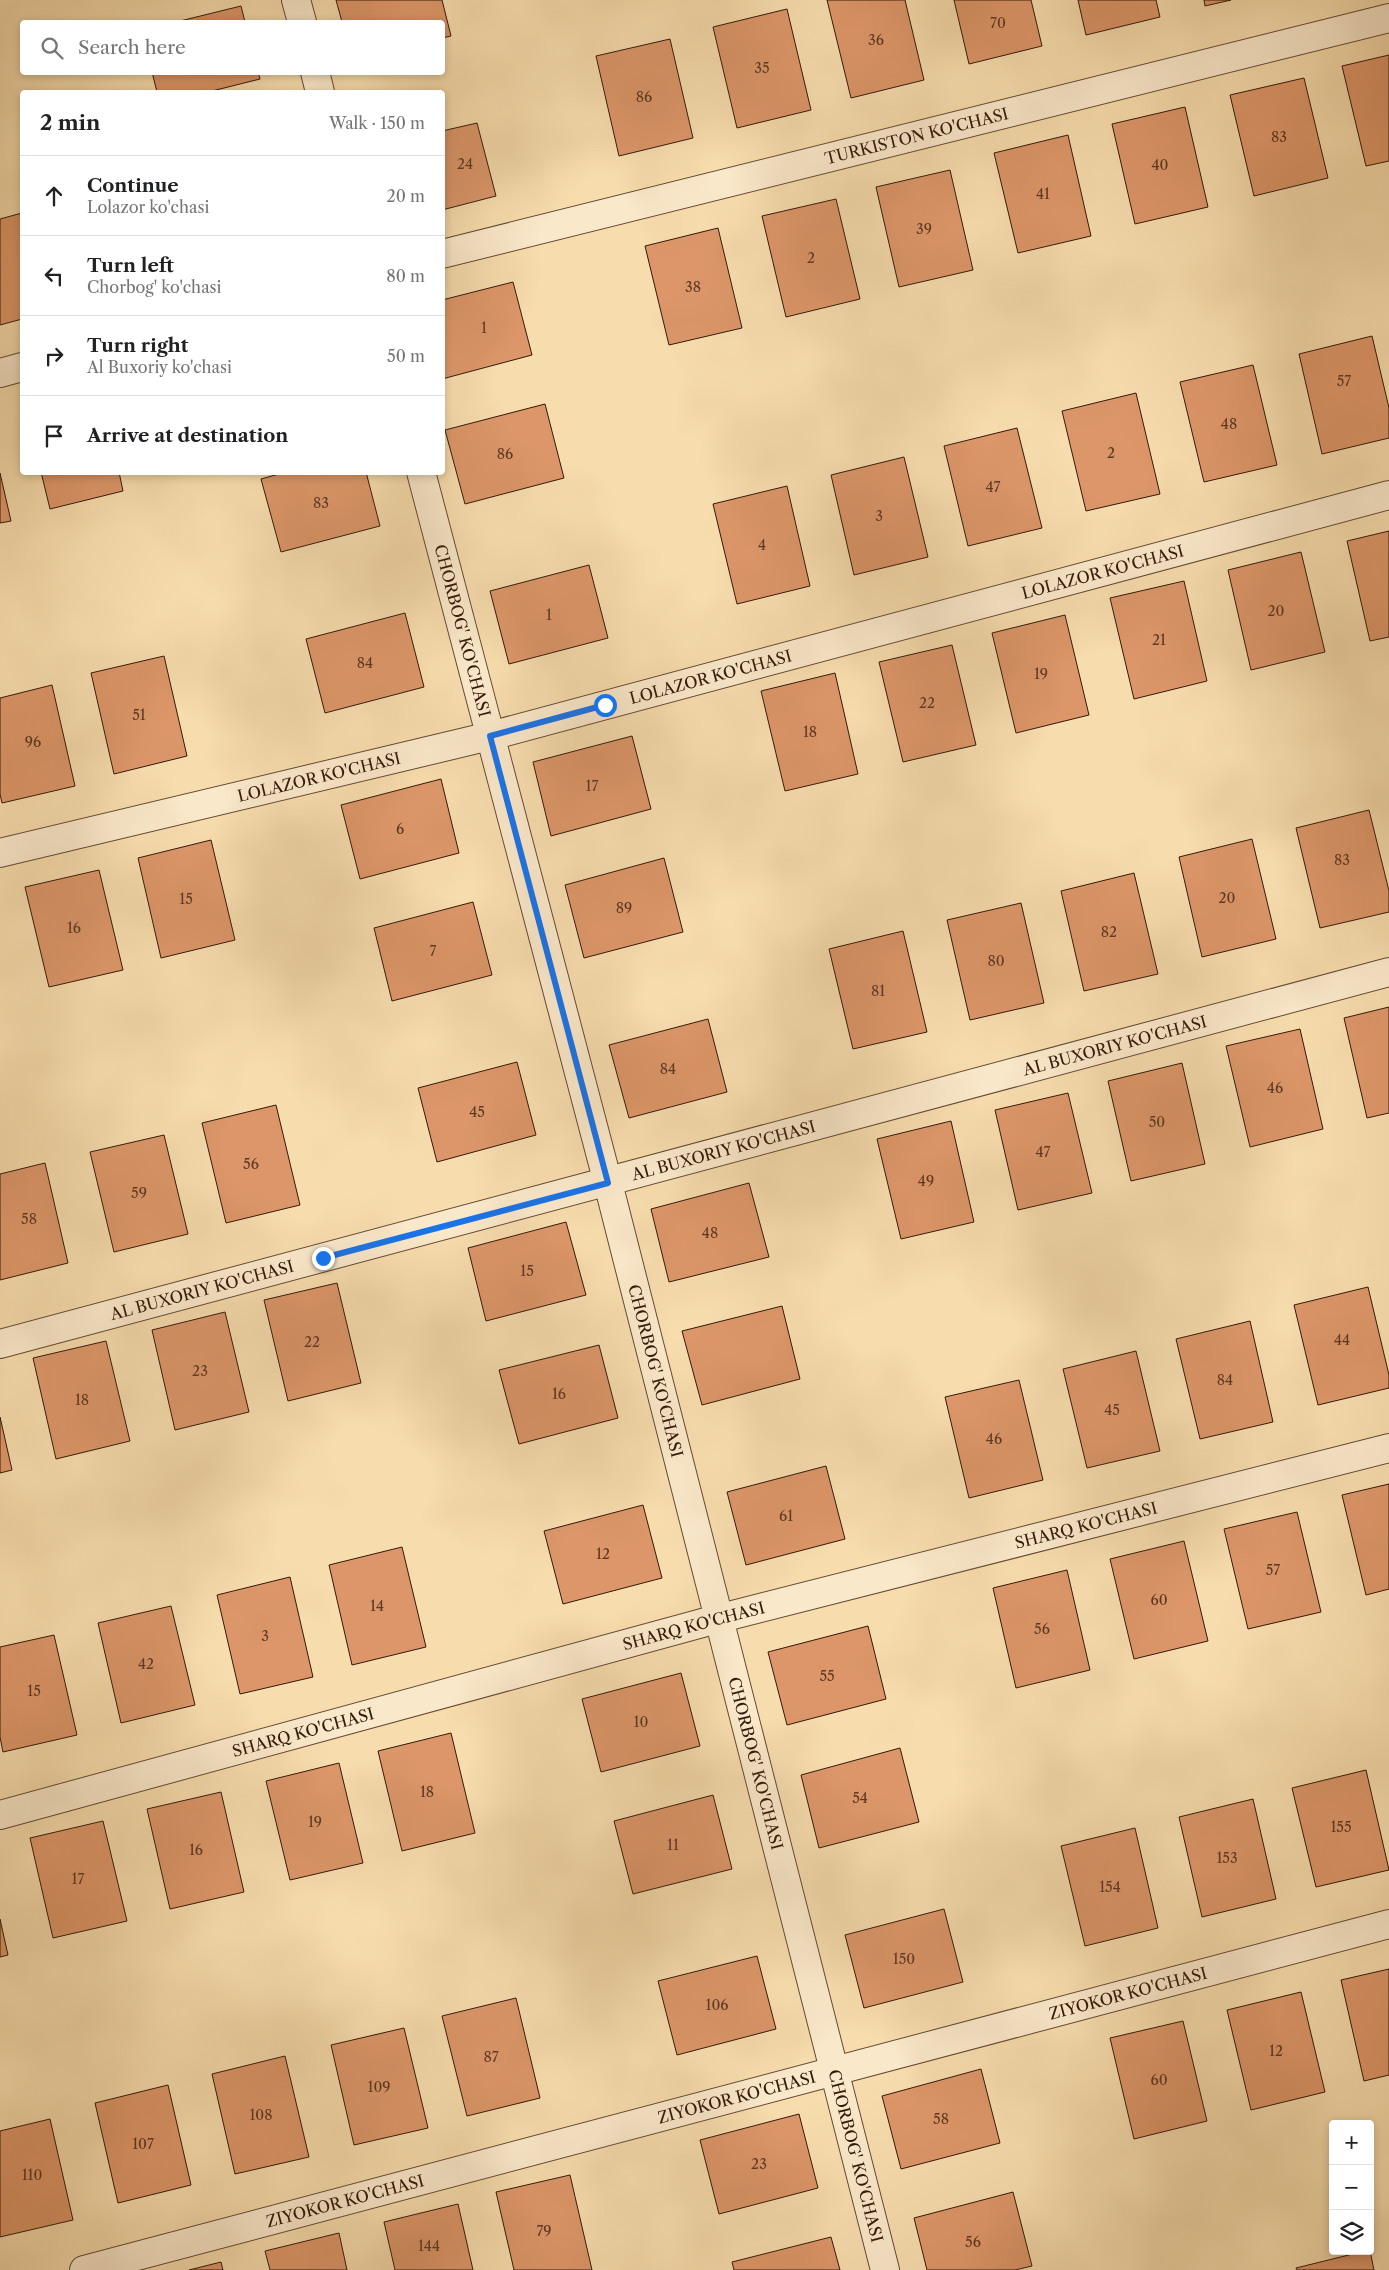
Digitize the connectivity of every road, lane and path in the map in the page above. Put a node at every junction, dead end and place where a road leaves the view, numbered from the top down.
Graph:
1 (296, 0) edge
2 (1389, 18) edge
3 (301, 20) edge
4 (316, 75) edge
5 (320, 90) edge
6 (445, 253) edge
7 (20, 368) edge
8 (0, 373) edge
9 (422, 475) edge
10 (1389, 496) edge
11 (490, 736) junction
12 (0, 853) edge
13 (1389, 972) edge
14 (608, 1183) junction
15 (0, 1344) edge
16 (1389, 1448) edge
17 (718, 1619) junction
18 (0, 1815) edge
19 (1389, 1924) edge
20 (835, 2071) junction
21 (84, 2270) edge
22 (885, 2270) edge

1 - 3 street
2 - 6 street, TURKISTON KO'CHASI
4 - 5 street
7 - 8 street
9 - 11 street, CHORBOG' KO'CHASI
10 - 11 street, LOLAZOR KO'CHASI
11 - 12 street, LOLAZOR KO'CHASI
11 - 14 street, CHORBOG' KO'CHASI
13 - 14 street, AL BUXORIY KO'CHASI
14 - 15 street, AL BUXORIY KO'CHASI
14 - 17 street, CHORBOG' KO'CHASI
16 - 17 street, SHARQ KO'CHASI
17 - 18 street, SHARQ KO'CHASI
17 - 20 street, CHORBOG' KO'CHASI
19 - 20 street, ZIYOKOR KO'CHASI
20 - 21 street, ZIYOKOR KO'CHASI
20 - 22 street, CHORBOG' KO'CHASI

